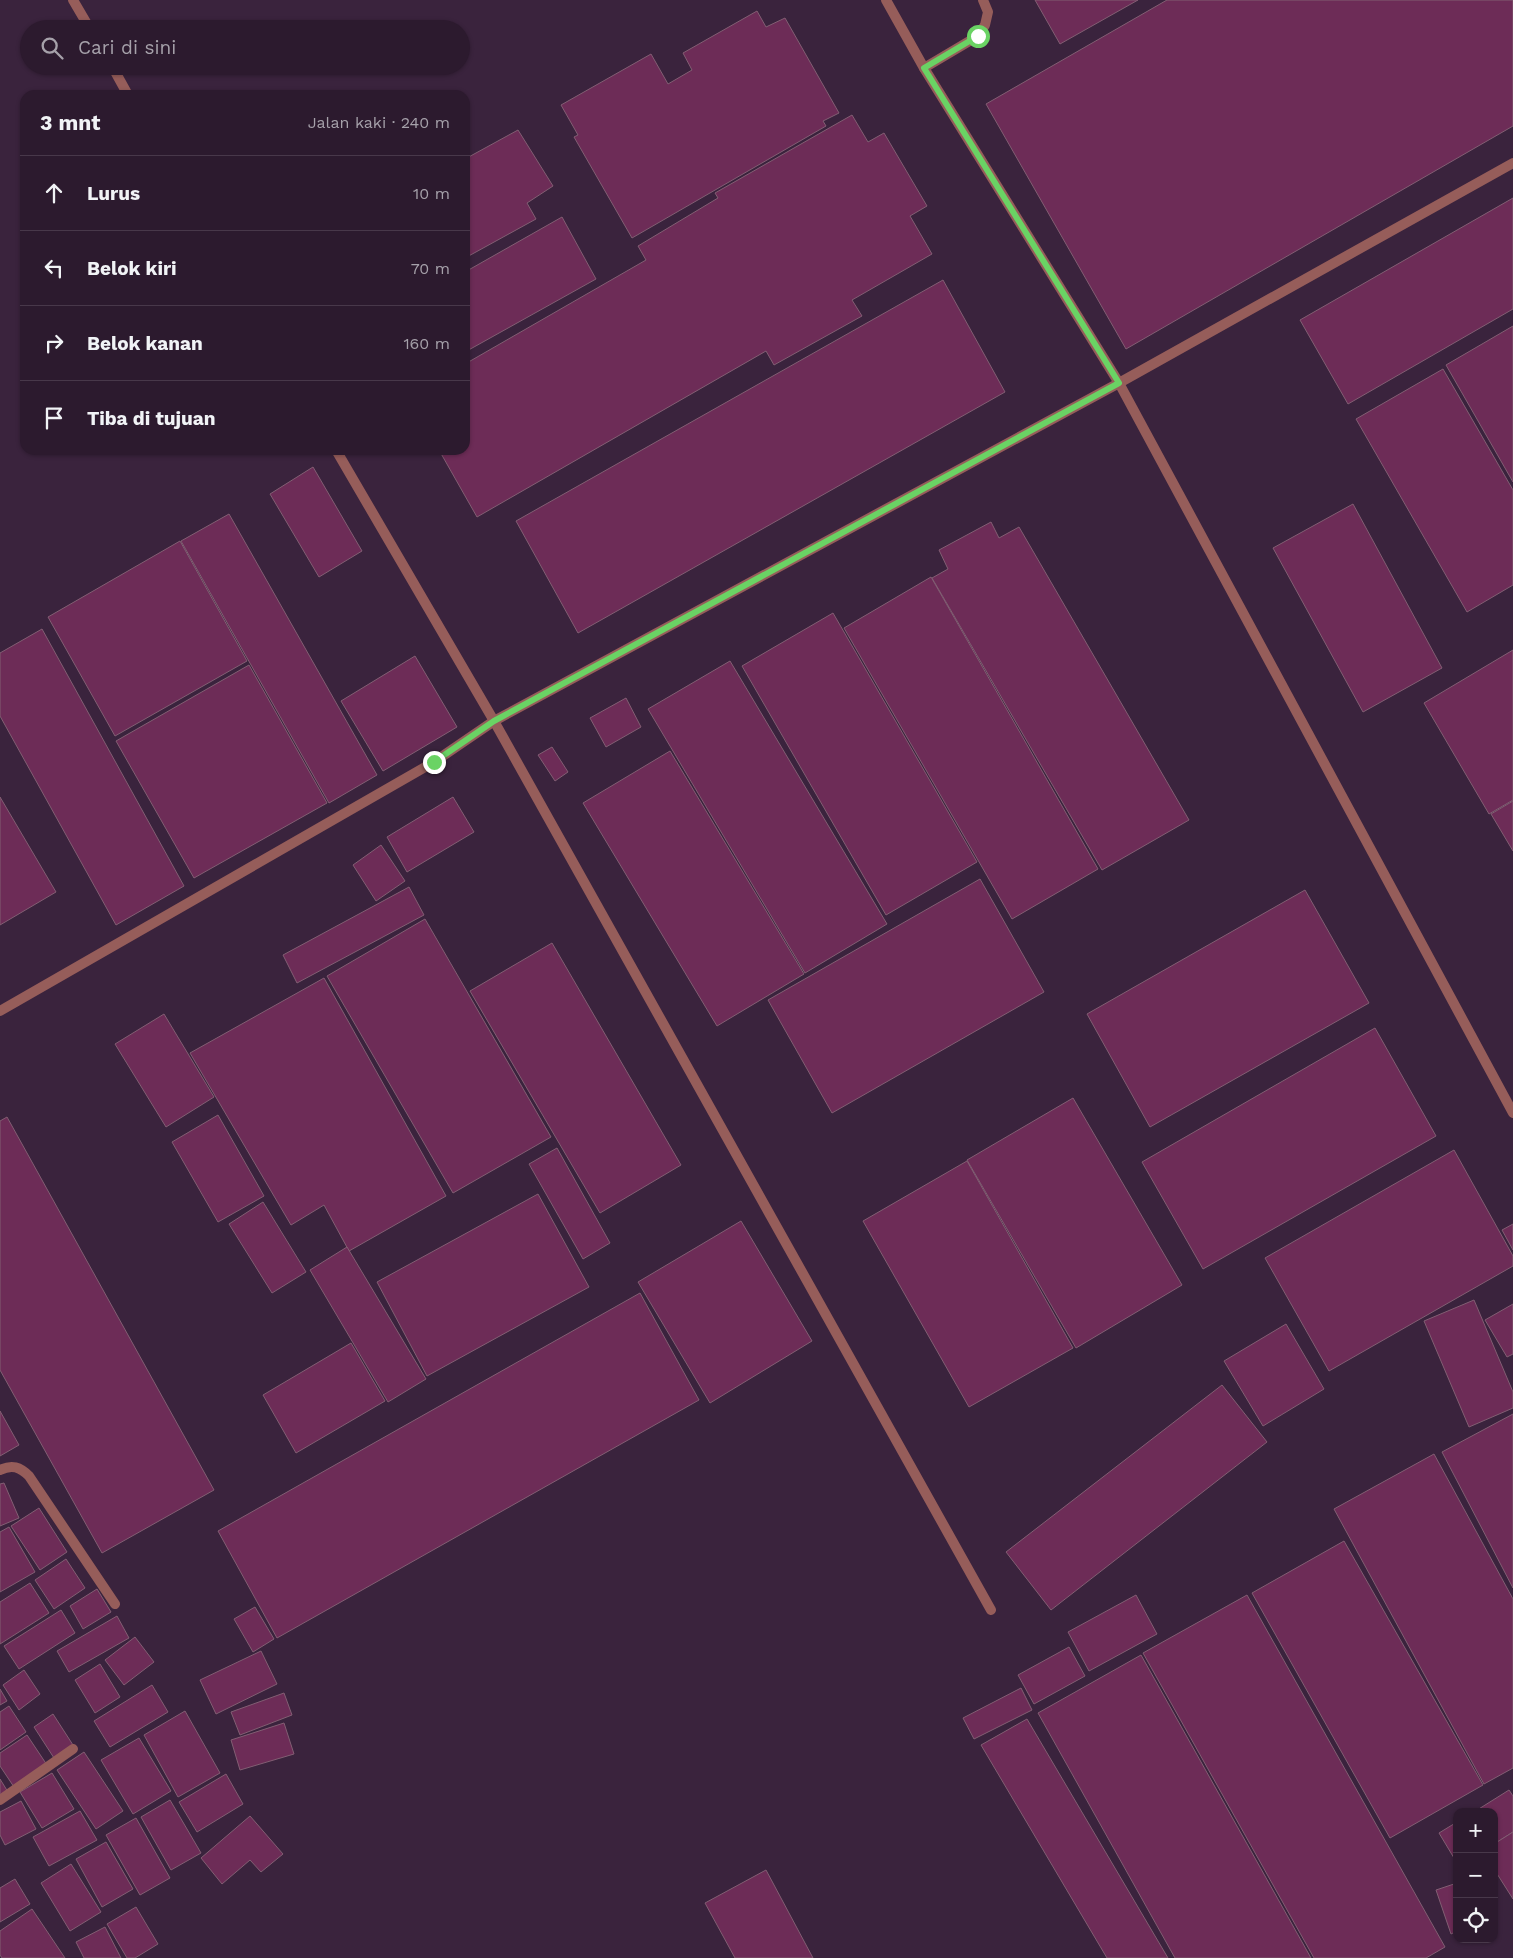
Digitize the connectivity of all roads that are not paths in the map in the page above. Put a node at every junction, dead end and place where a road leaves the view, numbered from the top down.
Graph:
1 (73, 0) edge
2 (886, 0) edge
3 (983, 0) edge
4 (85, 20) edge
5 (924, 68) junction
6 (117, 75) edge
7 (125, 90) edge
8 (1513, 163) edge
9 (1119, 383) junction
10 (339, 455) edge
11 (494, 721) junction
12 (0, 1011) edge
13 (1513, 1112) edge
14 (0, 1470) edge
15 (115, 1604) dead end
16 (991, 1610) dead end
17 (73, 1749) dead end
18 (0, 1800) edge

1 - 4 street
2 - 5 street
3 - 5 street
5 - 9 street
6 - 7 street
8 - 9 street
9 - 11 street
9 - 13 street
10 - 11 street
11 - 12 street
11 - 16 street
14 - 15 street
17 - 18 street

